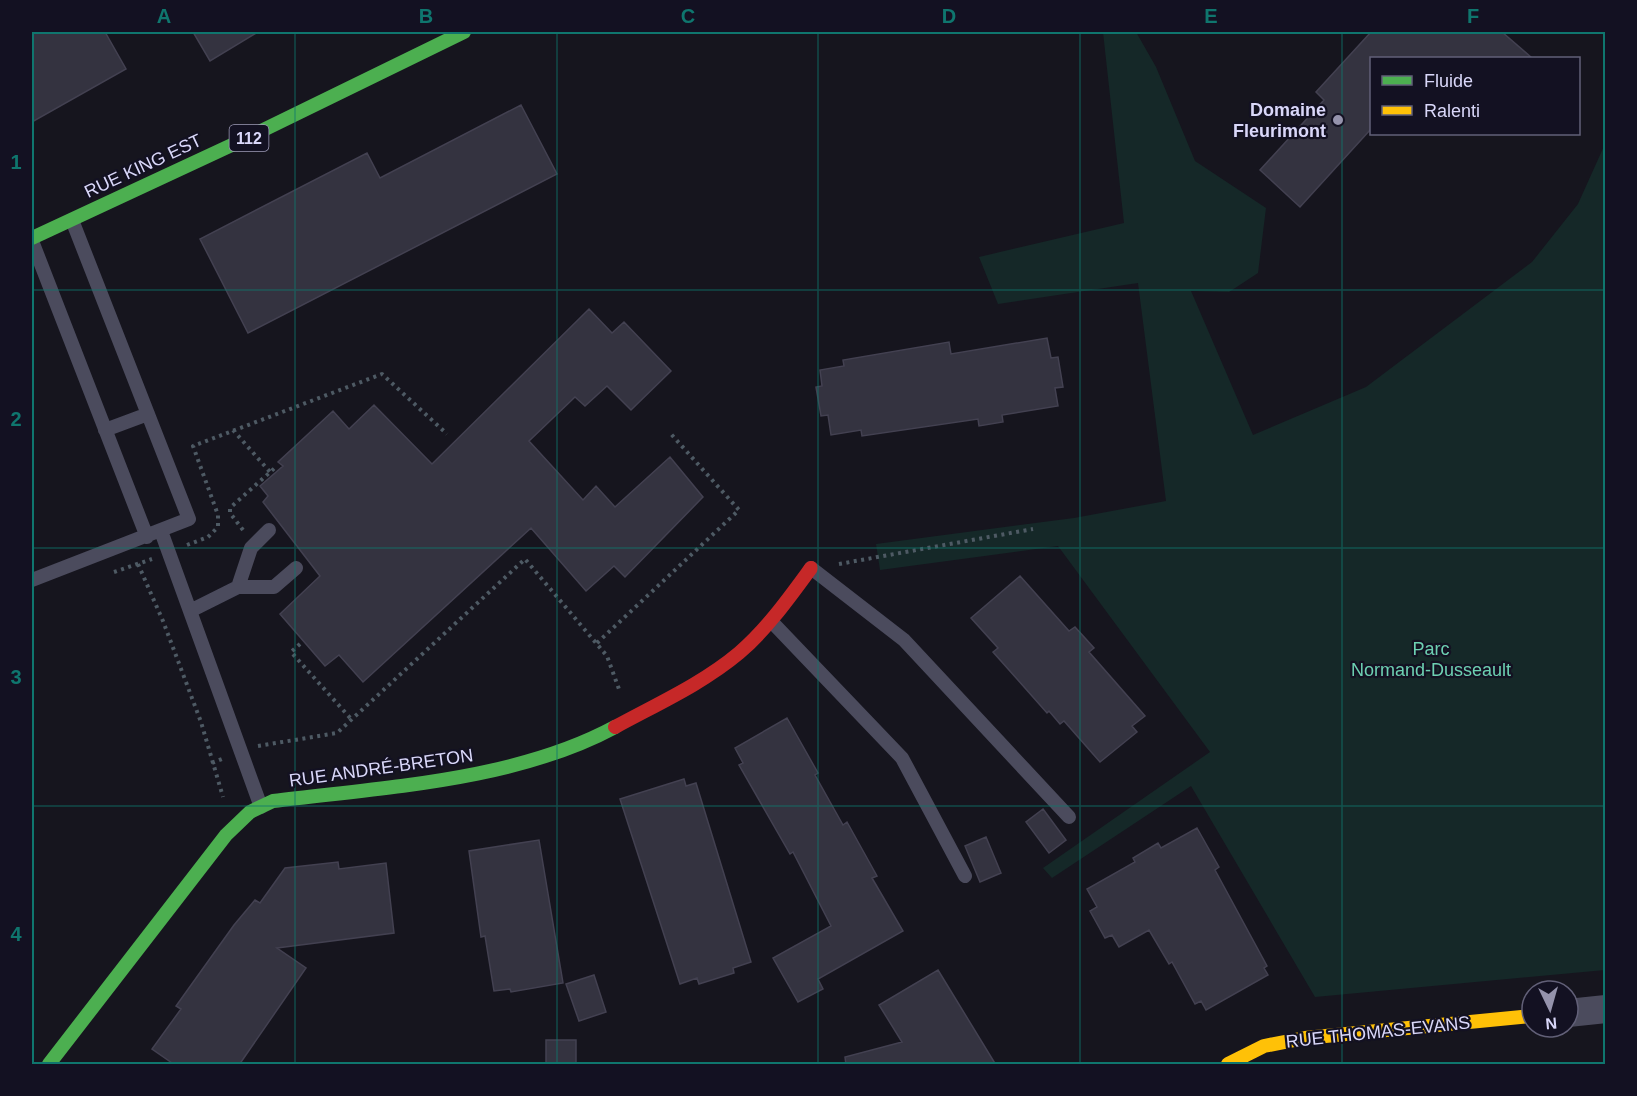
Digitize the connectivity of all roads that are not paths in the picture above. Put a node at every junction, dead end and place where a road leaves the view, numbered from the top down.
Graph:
1 (464, 32) edge
2 (72, 219) junction
3 (32, 239) edge
4 (148, 414) junction
5 (105, 430) junction
6 (269, 530) dead end
7 (161, 531) junction
8 (147, 537) junction
9 (296, 568) dead end
10 (811, 568) joint
11 (32, 580) edge
12 (238, 587) junction
13 (190, 611) junction
14 (771, 621) junction
15 (261, 807) junction
16 (1069, 817) dead end
17 (965, 876) dead end
18 (1605, 1009) edge
19 (1580, 1012) edge
20 (1520, 1017) edge
21 (49, 1065) edge
22 (1228, 1065) edge

1 - 2 street, RUE KING EST / 112
2 - 3 street, RUE KING EST / 112
2 - 4 lane
3 - 5 lane
4 - 5 lane
4 - 7 lane
5 - 8 lane
6 - 12 lane
7 - 8 lane
7 - 13 lane
8 - 11 lane
9 - 12 lane
10 - 14 street, RUE ANDRÉ-BRETON
10 - 16 lane
12 - 13 lane
13 - 15 lane
14 - 15 street, RUE ANDRÉ-BRETON
14 - 17 lane
15 - 21 street, RUE ANDRÉ-BRETON
18 - 19 street
20 - 22 street, RUE THOMAS-EVANS

